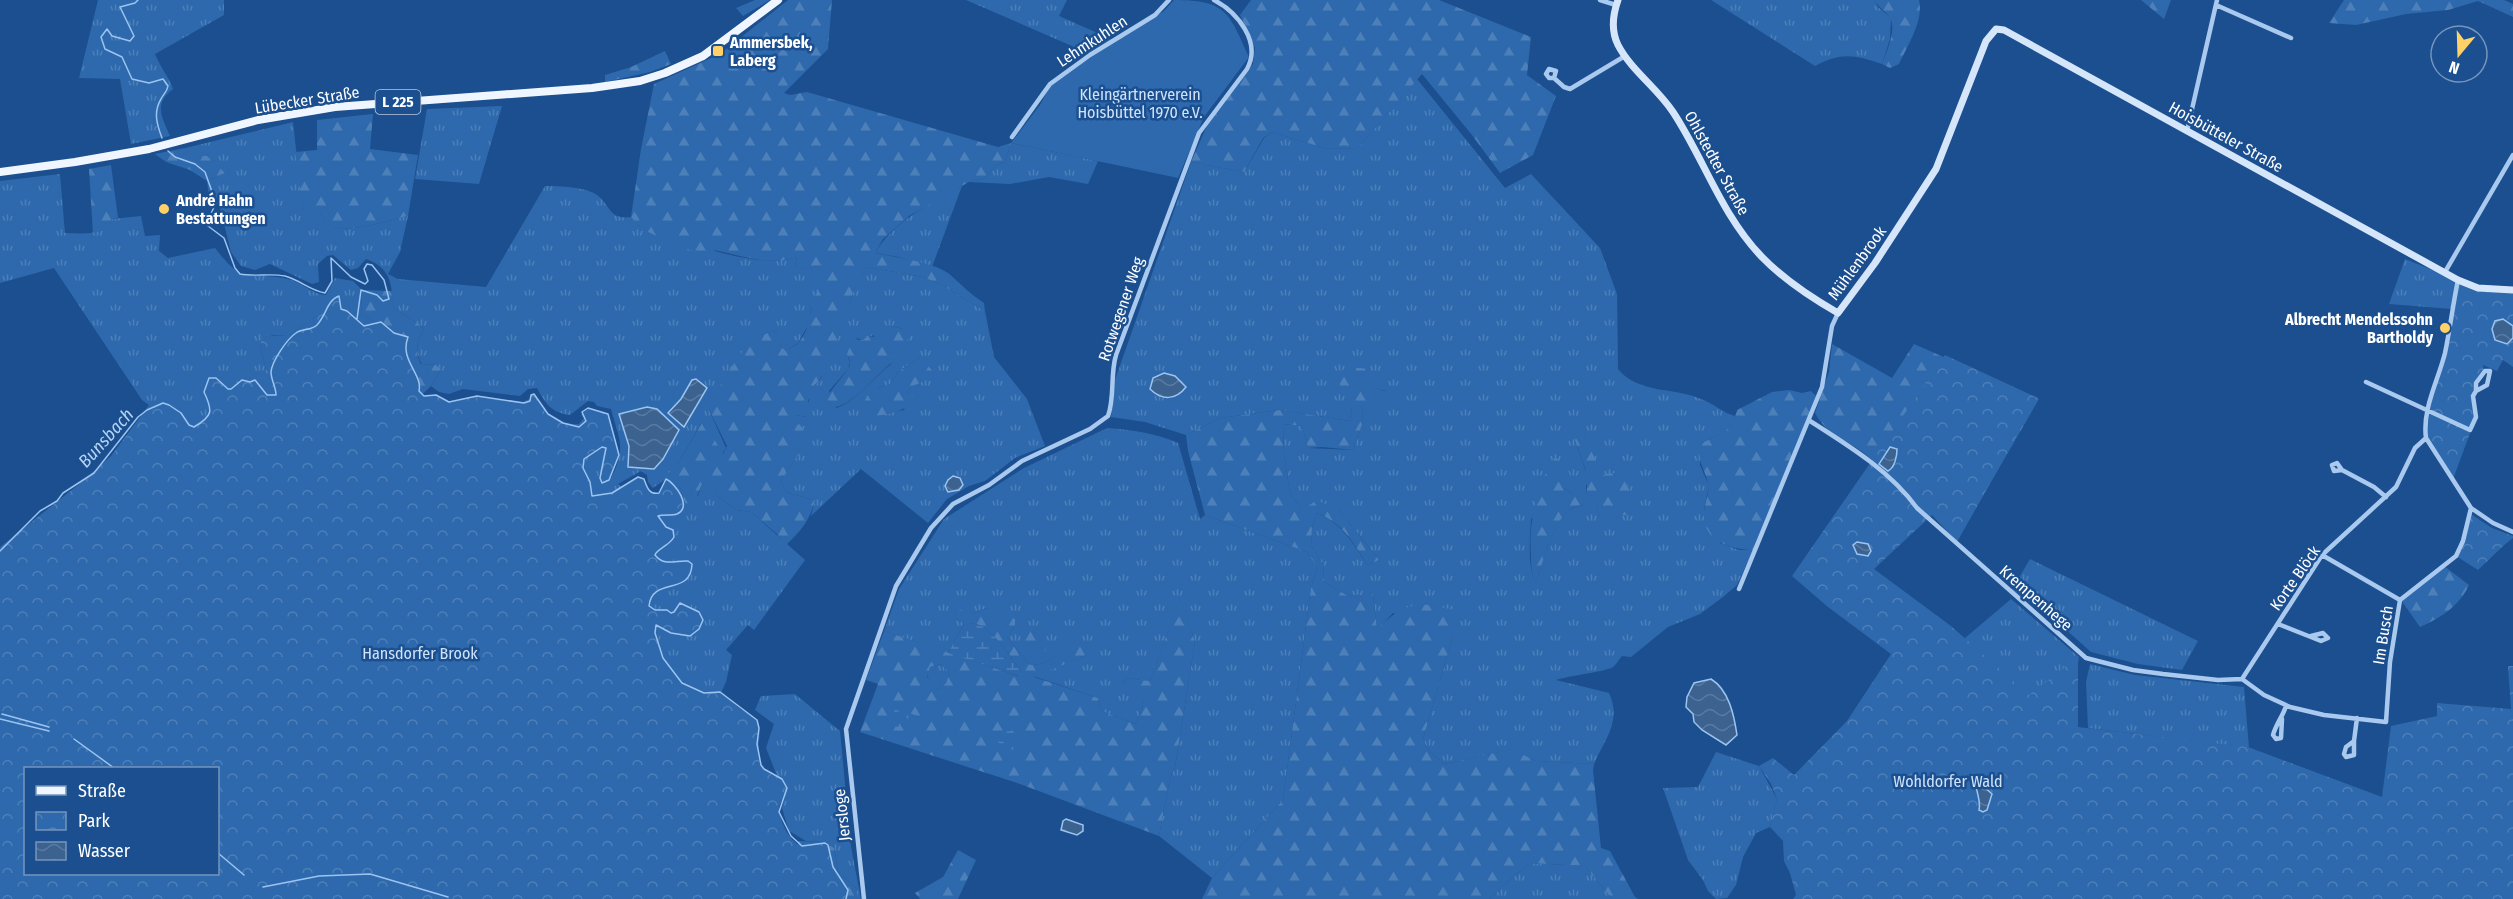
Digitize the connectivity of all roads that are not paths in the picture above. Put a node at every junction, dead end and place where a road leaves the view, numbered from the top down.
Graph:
1 (778, 0) edge
2 (1169, 0) edge
3 (1214, 0) edge
4 (1600, 0) edge
5 (1617, 2) edge
6 (2216, 2) edge
7 (1994, 30) joint
8 (2291, 38) dead end
9 (1625, 56) junction
10 (1554, 78) dead end
11 (2187, 130) junction
12 (1012, 137) dead end
13 (2513, 155) edge
14 (2511, 164) edge
15 (0, 171) edge
16 (2445, 272) junction
17 (2458, 280) junction
18 (2513, 290) edge
19 (1838, 313) junction
20 (2366, 382) dead end
21 (2476, 391) dead end
22 (2427, 411) junction
23 (1810, 421) junction
24 (2426, 438) junction
25 (2342, 470) dead end
26 (2386, 497) junction
27 (2470, 508) junction
28 (2513, 532) edge
29 (2322, 555) junction
30 (1738, 589) dead end
31 (2400, 600) junction
32 (2278, 624) junction
33 (2311, 636) dead end
34 (2242, 679) junction
35 (2286, 706) junction
36 (2356, 718) junction
37 (2282, 719) dead end
38 (846, 729) joint
39 (2354, 741) dead end
40 (864, 899) edge

1 - 15 main road, Lübecker Straße / L 225
2 - 12 street, Lehmkuhlen
3 - 38 street, Rotwegener Weg
4 - 5 street
5 - 9 street, Ohlstedter Straße
6 - 8 street
6 - 11 street
7 - 11 street, Hoisbütteler Straße
7 - 19 street, Mühlenbrook
9 - 10 street
9 - 19 street, Ohlstedter Straße
11 - 16 street, Hoisbütteler Straße
13 - 14 street
14 - 16 street
16 - 17 street, Hoisbütteler Straße
17 - 18 street, Hoisbütteler Straße
17 - 22 street
19 - 23 street, Mühlenbrook
20 - 22 street
21 - 22 street
22 - 24 street
23 - 30 street, Mühlenbrook
23 - 34 street, Krempenhege
24 - 26 street, Korte Blöck
24 - 27 street
25 - 26 street
26 - 29 street, Korte Blöck
27 - 28 street
27 - 31 street, Im Busch
29 - 31 street
29 - 32 street, Korte Blöck
31 - 36 street, Im Busch
32 - 33 street, Korte Blöck
32 - 34 street, Korte Blöck
34 - 35 street
35 - 36 street
35 - 37 street
36 - 39 street
38 - 40 street, Jersloge

